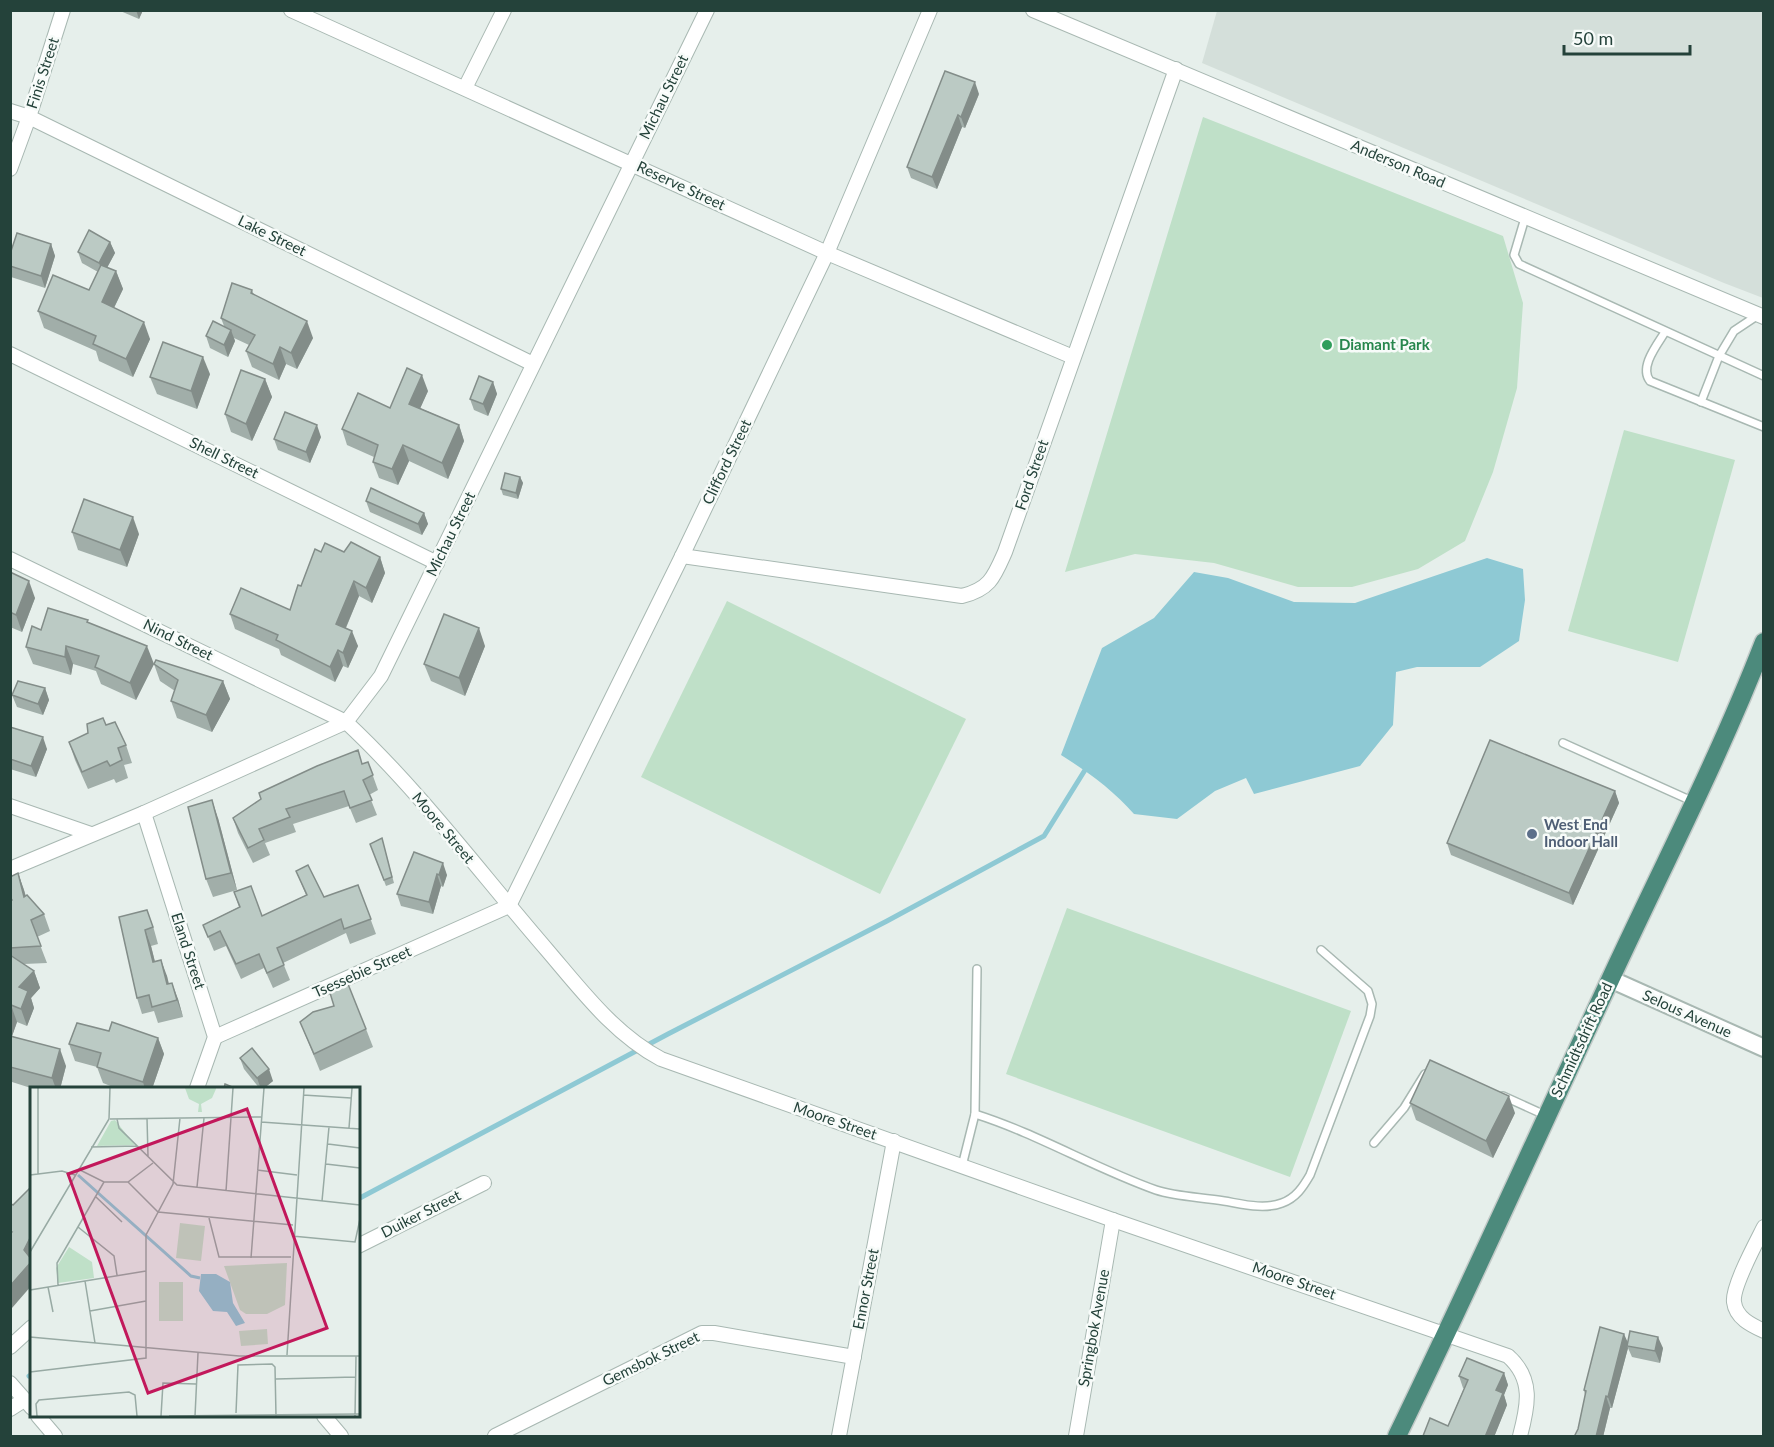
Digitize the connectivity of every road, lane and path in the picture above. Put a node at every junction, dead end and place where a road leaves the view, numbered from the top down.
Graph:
1 (63, 10) edge
2 (291, 10) edge
3 (504, 10) edge
4 (707, 10) edge
5 (930, 10) edge
6 (1033, 10) edge
7 (1176, 69) junction
8 (465, 88) junction
9 (10, 111) edge
10 (29, 117) junction
11 (631, 163) junction
12 (10, 169) edge
13 (1525, 218) junction
14 (827, 253) junction
15 (1761, 316) edge
16 (1665, 332) junction
17 (10, 354) edge
18 (1719, 356) junction
19 (1073, 357) junction
20 (533, 364) junction
21 (1764, 376) edge
22 (1701, 402) junction
23 (1764, 427) edge
24 (682, 556) junction
25 (10, 559) edge
26 (437, 563) junction
27 (1764, 642) edge
28 (346, 722) junction
29 (1563, 743) dead end
30 (1694, 802) junction
31 (10, 806) edge
32 (144, 813) junction
33 (91, 834) junction
34 (10, 868) edge
35 (509, 906) junction
36 (1321, 950) dead end
37 (977, 969) dead end
38 (1610, 979) junction
39 (215, 1037) junction
40 (1764, 1048) edge
41 (1429, 1067) edge
42 (198, 1087) edge
43 (1496, 1093) edge
44 (975, 1114) junction
45 (1547, 1116) junction
46 (894, 1141) junction
47 (1374, 1143) dead end
48 (962, 1166) junction
49 (484, 1183) dead end
50 (1113, 1220) junction
51 (1764, 1227) edge
52 (360, 1245) edge
53 (30, 1329) edge
54 (1764, 1330) edge
55 (1447, 1333) junction
56 (10, 1347) edge
57 (854, 1357) junction
58 (10, 1383) edge
59 (28, 1404) edge
60 (10, 1408) edge
61 (39, 1417) edge
62 (325, 1417) edge
63 (55, 1437) edge
64 (341, 1437) edge
65 (495, 1437) edge
66 (839, 1437) edge
67 (1076, 1437) edge
68 (1397, 1437) edge
69 (1520, 1437) edge

1 - 10 street, Finis Street
2 - 8 street, Reserve Street
3 - 8 street
4 - 11 street, Michau Street
5 - 14 street, Clifford Street
6 - 7 street, Anderson Road
7 - 13 street, Anderson Road
7 - 19 street, Ford Street
8 - 11 street, Reserve Street
9 - 10 street, Lake Street
10 - 12 street, Finis Street
10 - 20 street, Lake Street
11 - 14 street, Reserve Street
11 - 20 street, Michau Street
13 - 15 street, Anderson Road
13 - 16 lane
14 - 19 street, Reserve Street
14 - 24 street, Clifford Street
15 - 18 lane
16 - 18 lane
16 - 22 lane
17 - 26 street, Shell Street
18 - 21 lane
18 - 22 lane
19 - 24 street, Ford Street
20 - 26 street, Michau Street
22 - 23 lane
24 - 35 street, Clifford Street
25 - 28 street, Nind Street
26 - 28 street, Michau Street
27 - 30 highway, Schmidtsdrift Road
28 - 32 street, Michau Street
28 - 35 street, Moore Street
29 - 30 lane
30 - 38 highway, Schmidtsdrift Road
31 - 33 street
32 - 33 street, Michau Street
32 - 39 street, Eland Street
33 - 34 street, Michau Street
35 - 39 street, Tsessebie Street
35 - 46 street, Moore Street
36 - 44 lane
37 - 44 lane
38 - 40 street, Selous Avenue
38 - 45 highway, Schmidtsdrift Road
39 - 42 street
41 - 47 lane
43 - 45 lane
44 - 48 lane
45 - 55 highway, Schmidtsdrift Road
46 - 48 street, Moore Street
46 - 57 street, Ennor Street
48 - 50 street, Moore Street
49 - 52 street, Duiker Street
50 - 55 street, Moore Street
50 - 67 street, Springbok Avenue
51 - 54 street
53 - 56 street
55 - 68 highway, Schmidtsdrift Road
55 - 69 street, Moore Street
57 - 65 street, Gemsbok Street
57 - 66 street, Ennor Street
58 - 59 street
59 - 60 street
61 - 63 street
62 - 64 street

